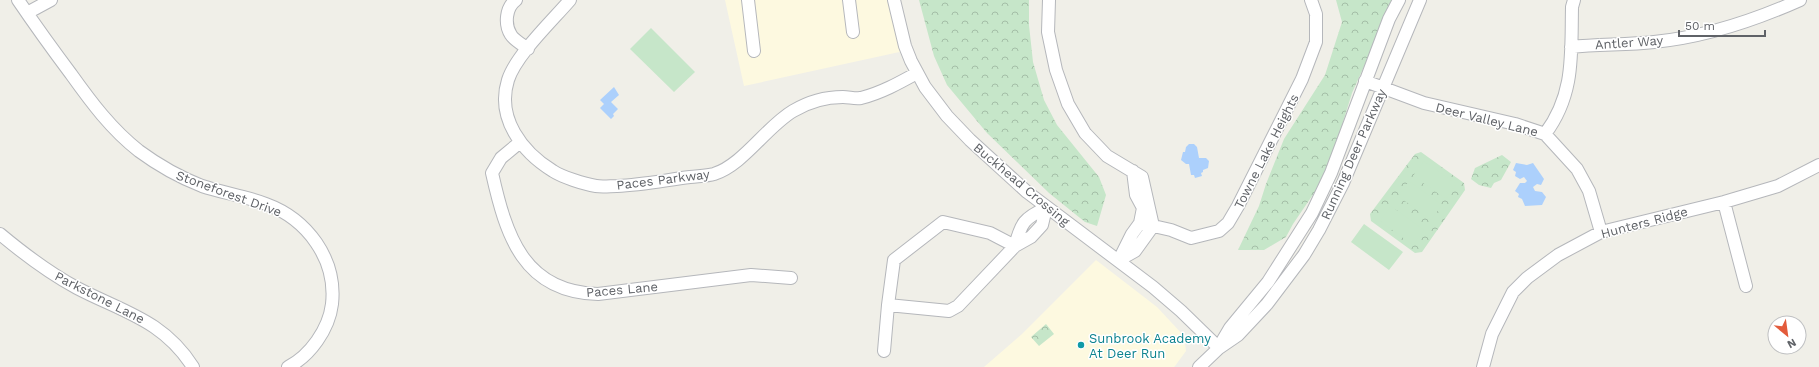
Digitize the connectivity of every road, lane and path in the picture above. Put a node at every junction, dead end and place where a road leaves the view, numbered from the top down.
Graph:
1 (18, 0) edge
2 (51, 0) edge
3 (516, 0) edge
4 (570, 0) edge
5 (748, 0) edge
6 (849, 0) edge
7 (894, 0) edge
8 (1049, 0) edge
9 (1311, 0) edge
10 (1399, 0) edge
11 (1420, 0) edge
12 (1574, 0) edge
13 (1800, 0) edge
14 (27, 13) junction
15 (853, 32) dead end
16 (1571, 47) junction
17 (528, 49) junction
18 (754, 51) dead end
19 (916, 73) junction
20 (1365, 81) junction
21 (1383, 87) junction
22 (1545, 134) junction
23 (519, 143) junction
24 (1819, 165) edge
25 (1133, 171) junction
26 (1724, 202) junction
27 (1046, 208) junction
28 (1140, 223) junction
29 (1153, 226) junction
30 (1601, 232) junction
31 (0, 234) edge
32 (1015, 246) junction
33 (1119, 260) junction
34 (792, 278) dead end
35 (1746, 286) dead end
36 (888, 305) junction
37 (1219, 348) junction
38 (884, 351) dead end
39 (193, 367) edge
40 (288, 367) edge
41 (1199, 367) edge
42 (1483, 367) edge

1 - 14 street, Stoneforest Drive
2 - 14 street
3 - 17 street
4 - 17 street, Paces Parkway
5 - 18 street
6 - 15 street
7 - 19 street, Buckhead Crossing
8 - 25 street
9 - 29 street, Towne Lake Heights
10 - 20 street, Running Deer Parkway
11 - 21 street, Running Deer Parkway
12 - 16 street
13 - 16 street, Antler Way
14 - 40 street, Stoneforest Drive
16 - 22 street
17 - 23 street, Paces Parkway
19 - 23 street, Paces Parkway
19 - 27 street, Buckhead Crossing
20 - 21 street, Deer Valley Lane
20 - 37 street, Running Deer Parkway
21 - 22 street, Deer Valley Lane
21 - 37 street, Running Deer Parkway
22 - 30 street, Deer Valley Lane
23 - 34 street, Paces Lane
24 - 26 street, Hunters Ridge
25 - 28 street
25 - 29 street
26 - 30 street, Hunters Ridge
26 - 35 street
27 - 32 street
27 - 33 street, Buckhead Crossing
28 - 29 street, Towne Lake Heights
28 - 33 street
29 - 33 street
30 - 42 street, Hunters Ridge
31 - 39 street, Parkstone Lane
32 - 36 street
32 - 36 street
33 - 37 street, Buckhead Crossing
36 - 38 street
37 - 41 street, Running Deer Parkway

